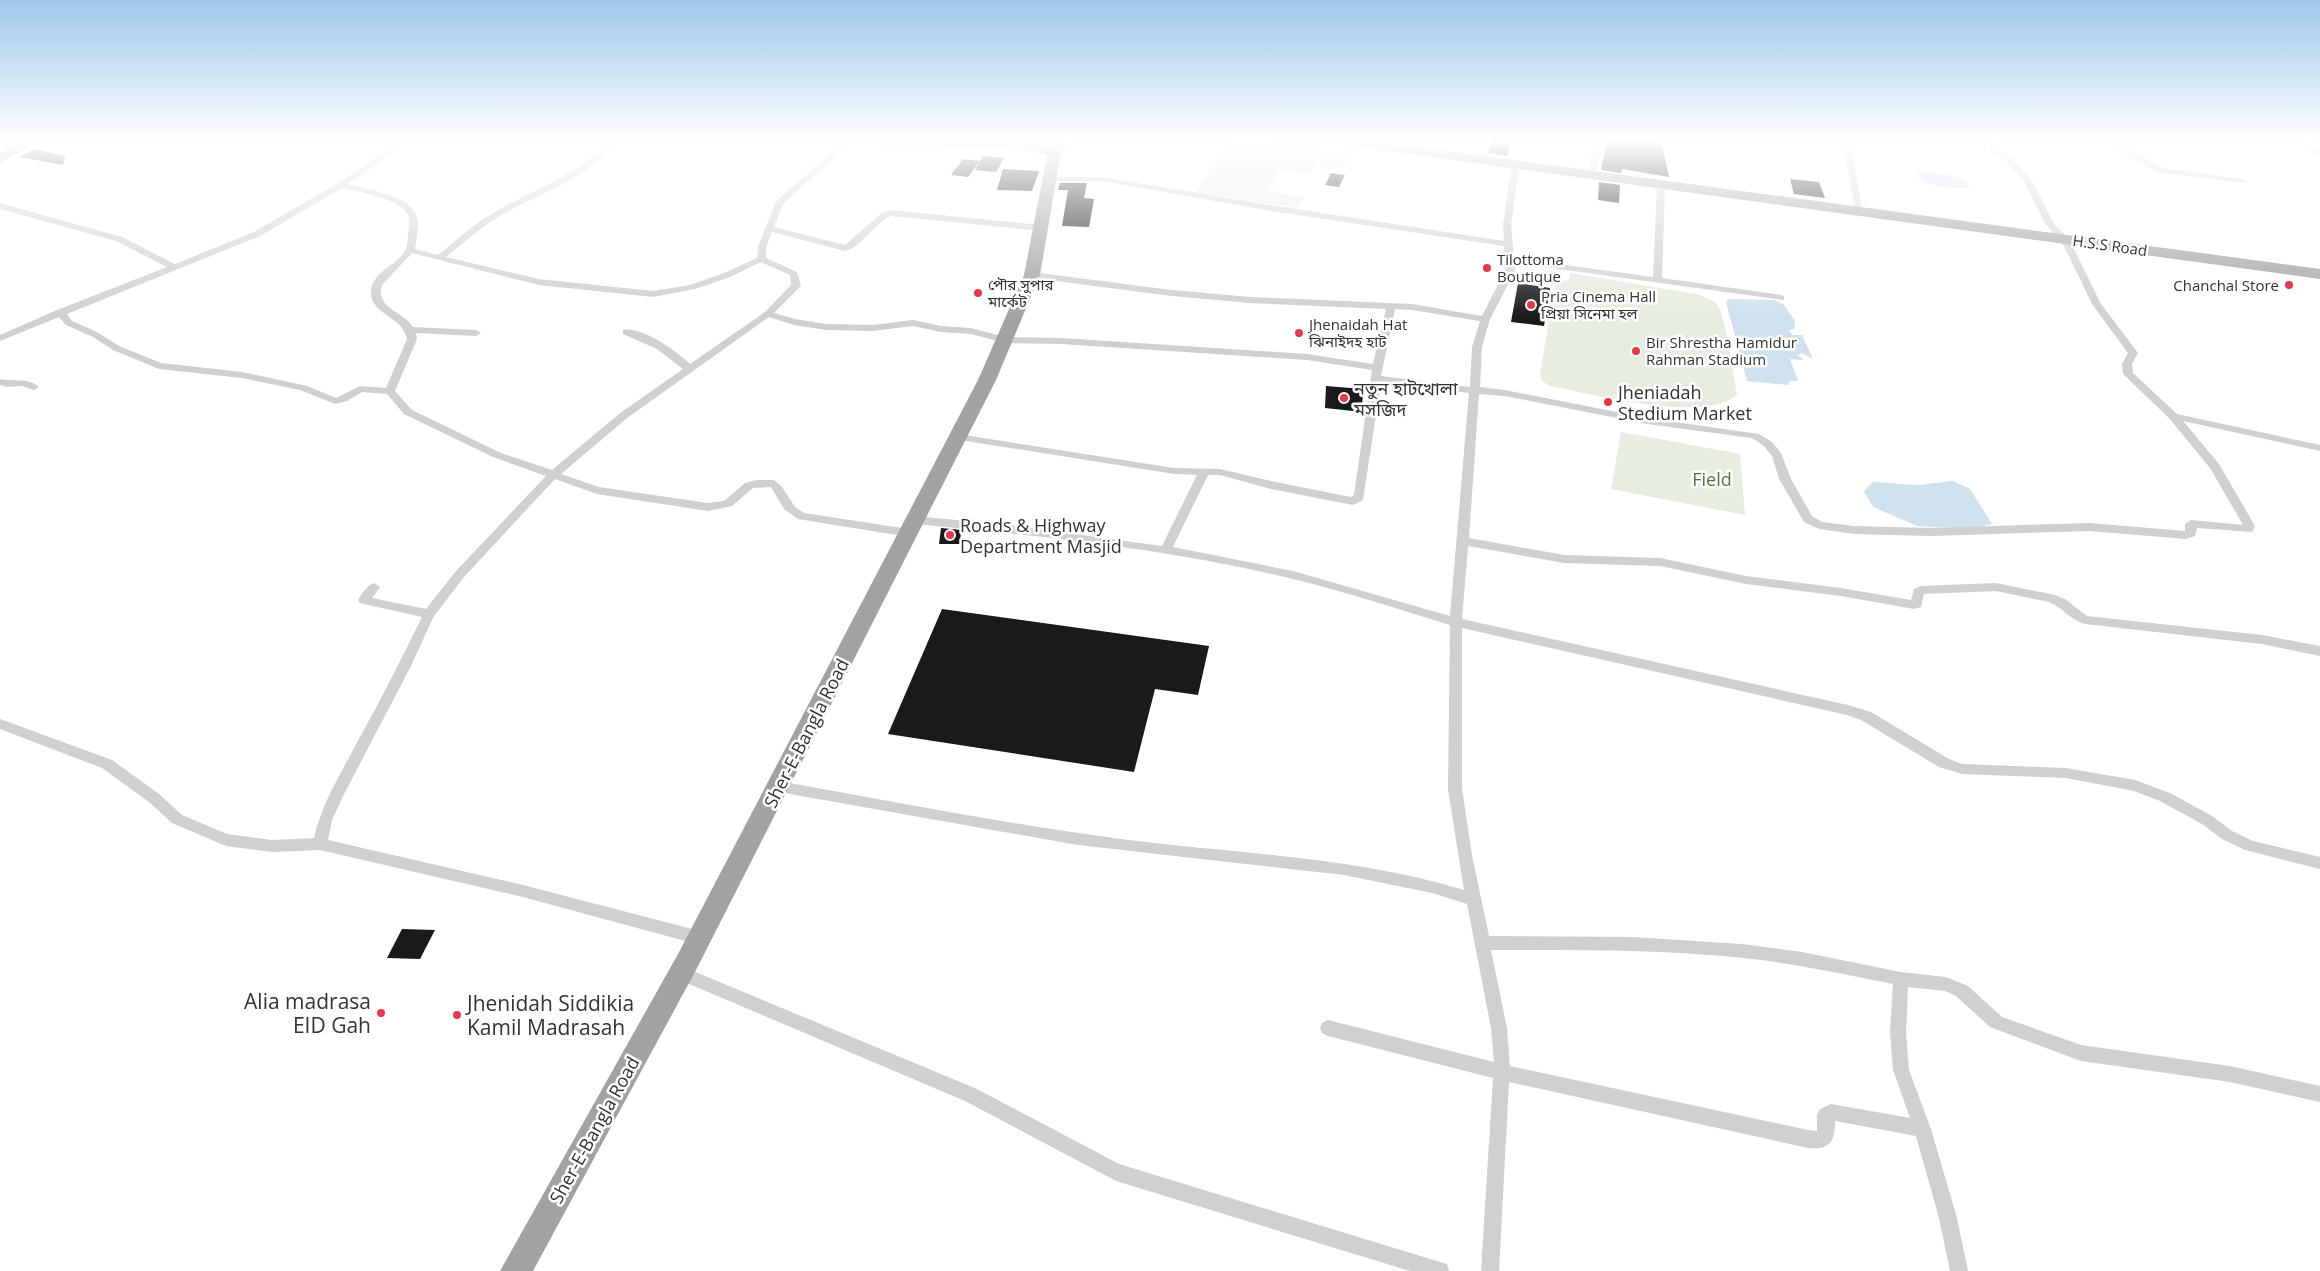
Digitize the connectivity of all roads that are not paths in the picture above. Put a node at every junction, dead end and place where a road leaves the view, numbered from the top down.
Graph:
1 (316, 199) edge
2 (391, 199) edge
3 (528, 199) edge
4 (783, 199) edge
5 (1047, 199) edge
6 (1220, 199) edge
7 (1511, 199) edge
8 (1661, 199) edge
9 (1770, 199) edge
10 (1857, 199) edge
11 (2037, 199) edge
12 (0, 206) edge
13 (1860, 212) junction
14 (1042, 228) junction
15 (770, 229) junction
16 (2066, 239) junction
17 (1508, 244) junction
18 (410, 250) junction
19 (440, 258) junction
20 (760, 259) junction
21 (1511, 260) junction
22 (176, 268) junction
23 (2320, 274) edge
24 (1032, 275) junction
25 (1657, 280) junction
26 (1781, 298) dead end
27 (1391, 306) junction
28 (60, 312) junction
29 (768, 314) junction
30 (1485, 319) junction
31 (411, 330) junction
32 (626, 332) dead end
33 (476, 333) dead end
34 (0, 338) edge
35 (1005, 340) junction
36 (690, 370) junction
37 (1377, 373) junction
38 (0, 382) edge
39 (34, 387) dead end
40 (1474, 390) junction
41 (390, 391) junction
42 (2173, 416) junction
43 (958, 437) junction
44 (2320, 448) edge
45 (1204, 472) junction
46 (554, 474) junction
47 (912, 526) junction
48 (1462, 541) junction
49 (1166, 550) junction
50 (374, 587) dead end
51 (429, 614) junction
52 (1456, 622) junction
53 (2320, 651) edge
54 (0, 724) edge
55 (778, 787) junction
56 (320, 844) junction
57 (2320, 863) edge
58 (1475, 900) junction
59 (700, 938) junction
60 (1483, 943) junction
61 (682, 972) junction
62 (1901, 979) junction
63 (1328, 1028) dead end
64 (1501, 1072) junction
65 (2320, 1094) edge
66 (1922, 1129) junction
67 (516, 1271) edge
68 (1440, 1271) edge
69 (1490, 1271) edge
70 (1959, 1271) edge

1 - 22 street
2 - 18 street
3 - 19 street
4 - 15 street
5 - 14 highway, Sher-E-Bangla Road
6 - 17 street
7 - 17 street
8 - 25 street
9 - 13 highway, H.S.S Road
10 - 13 street
11 - 16 street
12 - 22 street
13 - 16 highway, H.S.S Road
14 - 15 street
14 - 24 highway, Sher-E-Bangla Road
15 - 20 street
16 - 23 highway, H.S.S Road
16 - 42 street
17 - 21 street
18 - 19 street
18 - 31 street
19 - 20 street
20 - 29 street
21 - 25 street
21 - 30 street
22 - 28 street
24 - 27 street
24 - 35 highway, Sher-E-Bangla Road
25 - 26 street
27 - 30 street
27 - 37 street
28 - 34 street
28 - 41 street
29 - 35 street
29 - 36 street
30 - 40 street
31 - 33 street
31 - 41 street
32 - 36 street
35 - 37 street
35 - 43 highway, Sher-E-Bangla Road
36 - 46 street
37 - 40 street
37 - 45 street
38 - 39 street
40 - 42 street
40 - 48 street
41 - 46 street
42 - 44 street
43 - 45 street
43 - 47 highway, Sher-E-Bangla Road
45 - 49 street
46 - 47 street
46 - 51 street
47 - 49 street
47 - 55 highway, Sher-E-Bangla Road
48 - 52 street
48 - 53 street
49 - 52 street
50 - 51 street
51 - 56 street
52 - 57 street
52 - 58 street
54 - 56 street
55 - 58 street
55 - 59 highway, Sher-E-Bangla Road
56 - 59 street
58 - 60 street
59 - 61 highway, Sher-E-Bangla Road
60 - 62 street
60 - 64 street
61 - 67 highway, Sher-E-Bangla Road
61 - 68 street
62 - 65 street
62 - 66 street
63 - 64 street
64 - 66 street
64 - 69 street
66 - 70 street

